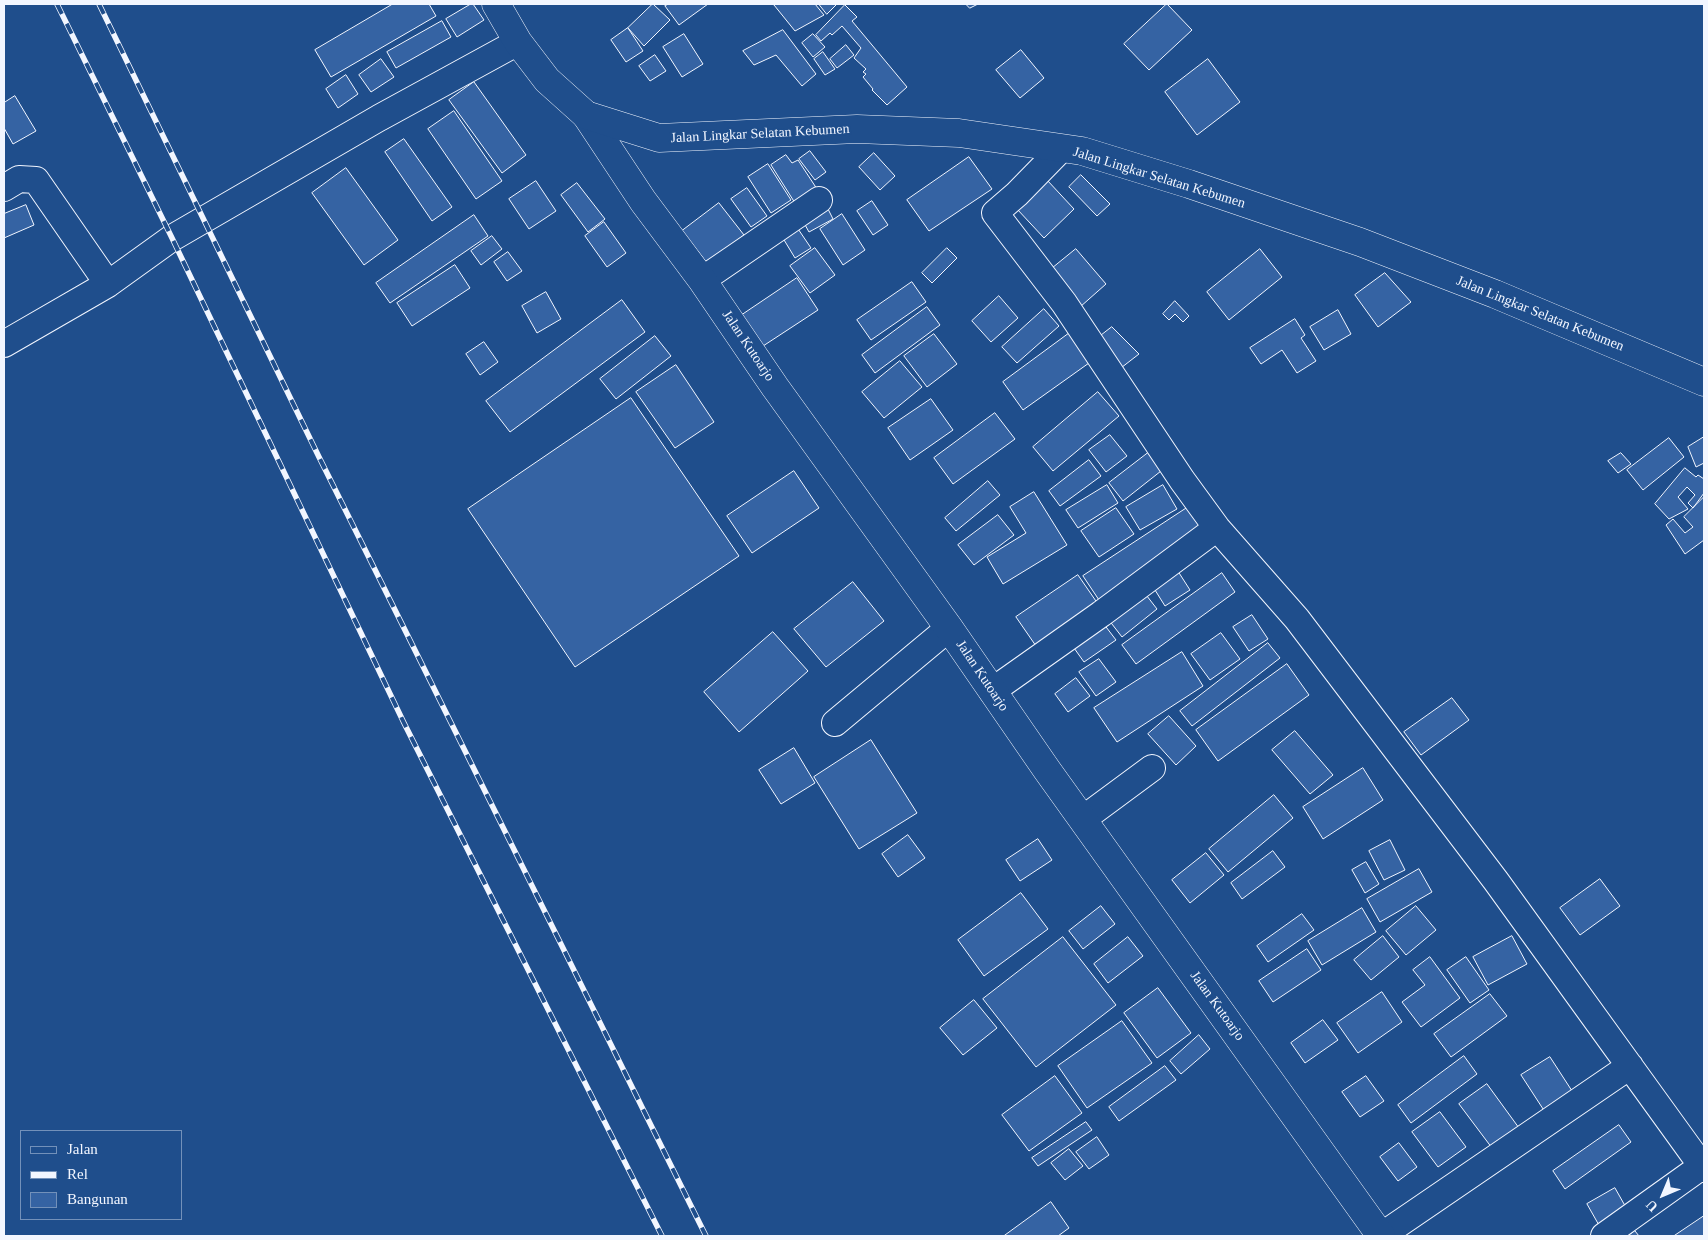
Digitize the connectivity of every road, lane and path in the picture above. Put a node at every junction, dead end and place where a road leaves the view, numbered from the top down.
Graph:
1 (496, 4) edge
2 (518, 42) junction
3 (586, 115) junction
4 (1061, 149) junction
5 (4, 188) edge
6 (819, 200) dead end
7 (702, 280) junction
8 (108, 284) junction
9 (4, 344) edge
10 (1704, 382) edge
11 (1217, 528) junction
12 (949, 628) junction
13 (992, 692) junction
14 (835, 723) dead end
15 (1152, 768) dead end
16 (1083, 819) junction
17 (1630, 1066) junction
18 (1703, 1167) edge
19 (1381, 1236) edge
20 (1604, 1236) edge

1 - 2 main road
2 - 3 main road
2 - 8 street
3 - 4 main road, Jalan Lingkar Selatan Kebumen
3 - 7 main road, Jalan Kutoarjo
4 - 10 main road, Jalan Lingkar Selatan Kebumen
4 - 11 street
5 - 8 street
6 - 7 street
7 - 12 main road, Jalan Kutoarjo
8 - 9 street
11 - 13 street
11 - 17 street
12 - 13 main road, Jalan Kutoarjo
12 - 14 street
13 - 16 main road, Jalan Kutoarjo
15 - 16 street
16 - 19 main road, Jalan Kutoarjo
17 - 18 street
17 - 19 street
18 - 20 street

